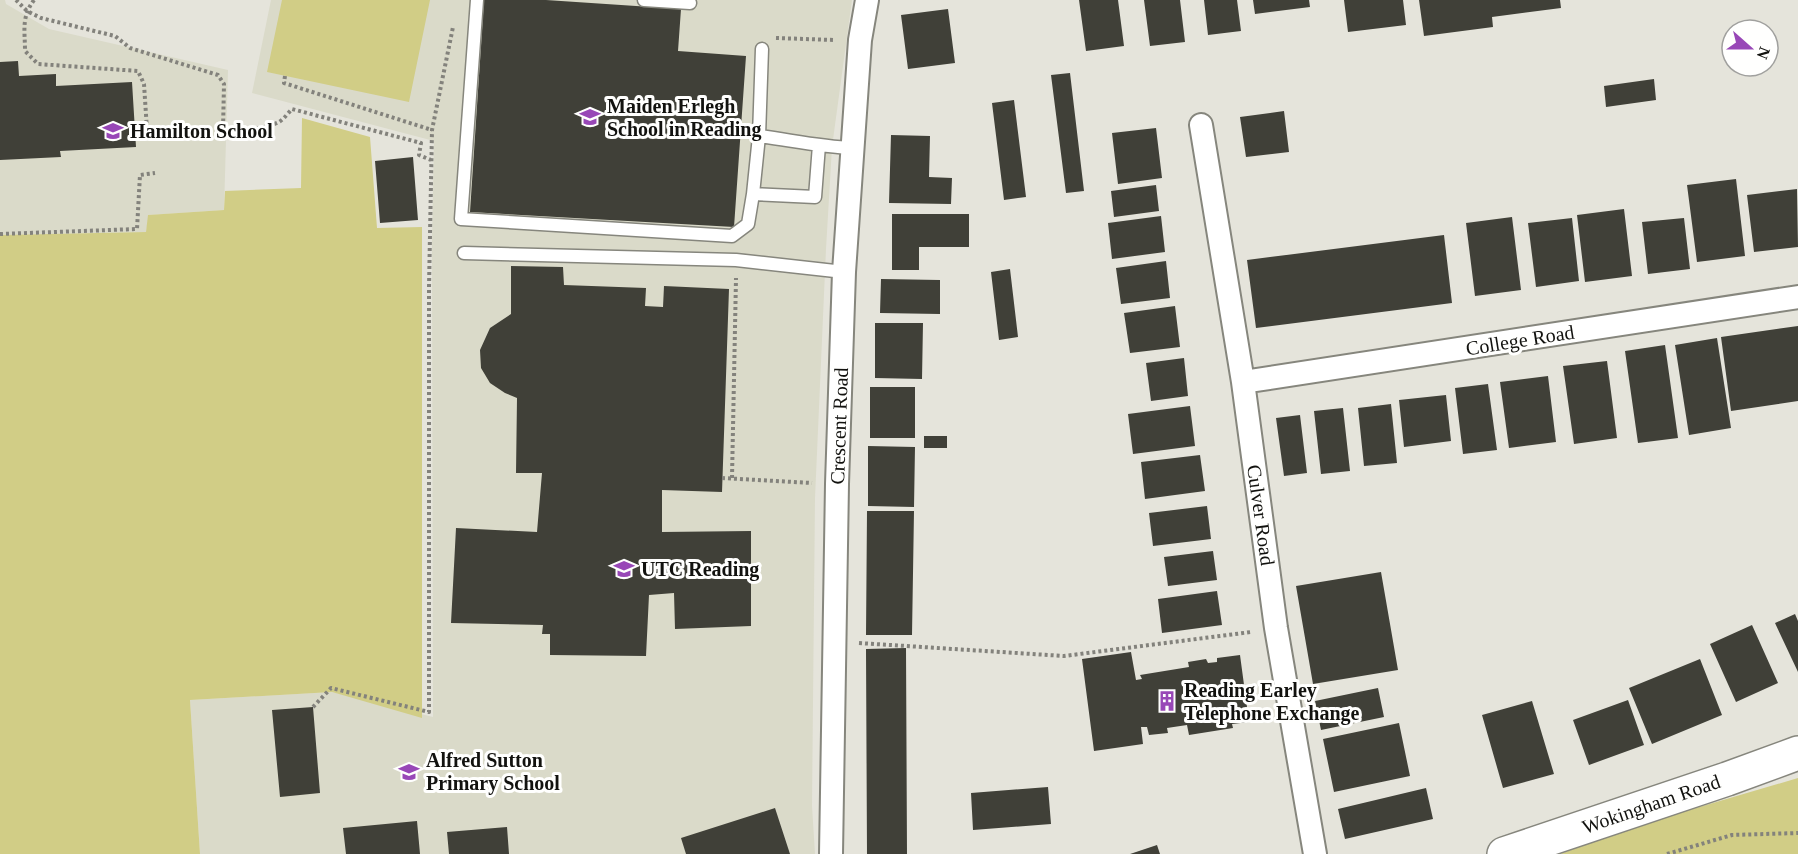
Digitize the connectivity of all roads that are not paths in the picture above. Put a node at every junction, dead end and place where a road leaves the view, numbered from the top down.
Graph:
1 (477, 0) edge
2 (644, 0) edge
3 (867, 0) edge
4 (690, 3) dead end
5 (762, 49) dead end
6 (1200, 125) dead end
7 (759, 136) junction
8 (819, 144) junction
9 (852, 148) junction
10 (753, 194) junction
11 (464, 253) dead end
12 (844, 272) junction
13 (1798, 297) edge
14 (1243, 382) junction
15 (1798, 753) edge
16 (831, 854) edge
17 (1315, 854) edge
18 (1504, 854) edge

1 - 10 lane
2 - 4 lane
3 - 9 street, Crescent Road
5 - 7 lane
6 - 14 street, Culver Road
7 - 8 lane
7 - 10 lane
8 - 9 lane
8 - 10 lane
9 - 12 street, Crescent Road
11 - 12 lane
12 - 16 street, Crescent Road
13 - 14 street, College Road
14 - 17 street, Culver Road
15 - 18 main road, Wokingham Road

